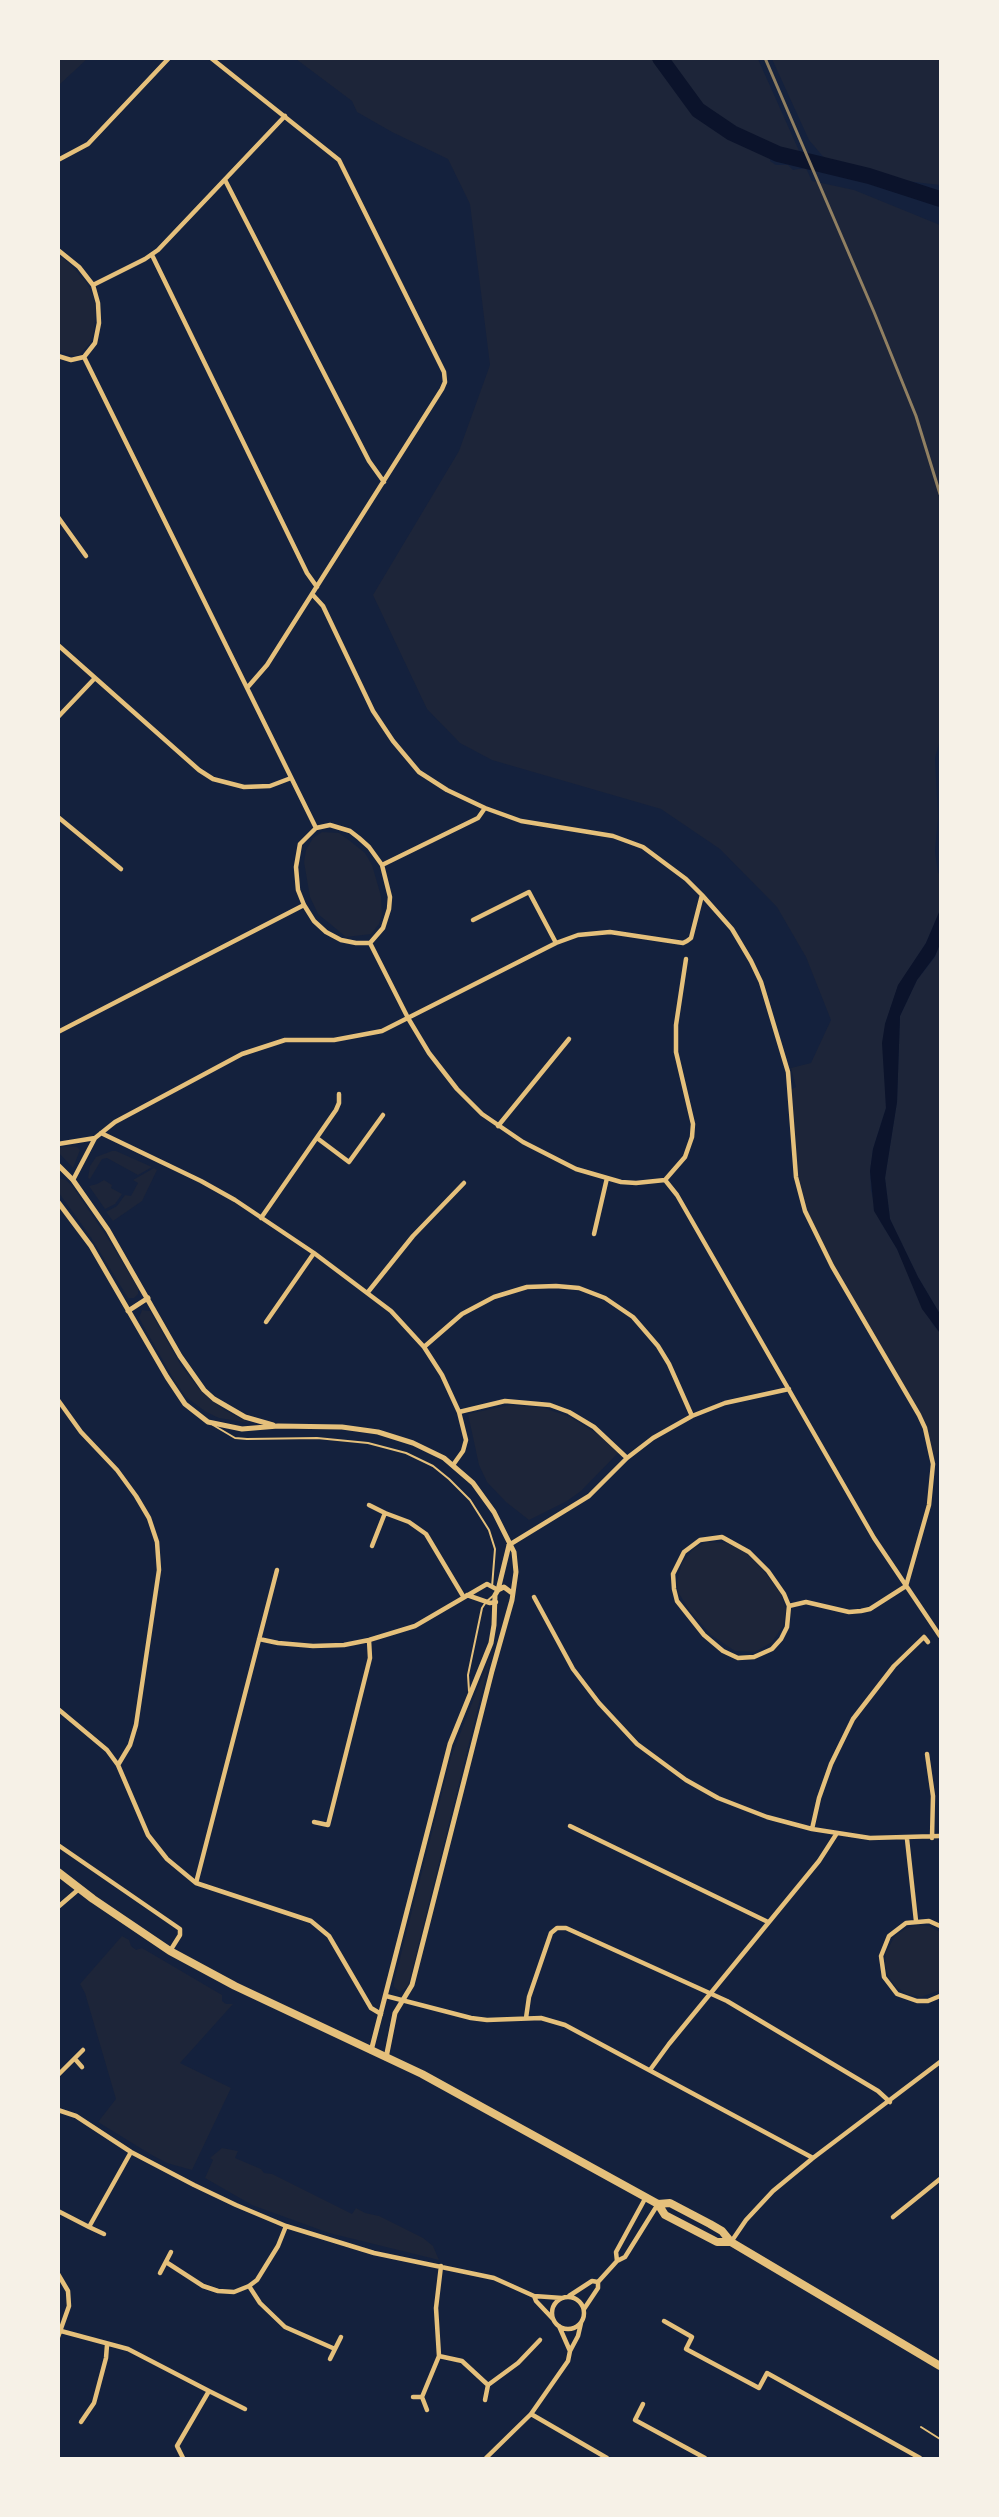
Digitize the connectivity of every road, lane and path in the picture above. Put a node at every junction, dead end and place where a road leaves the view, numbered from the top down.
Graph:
1 (169, 58) edge
2 (211, 58) edge
3 (285, 116) junction
4 (58, 160) edge
5 (225, 180) junction
6 (58, 250) edge
7 (152, 255) junction
8 (93, 285) junction
9 (58, 356) edge
10 (84, 357) junction
11 (384, 482) junction
12 (58, 517) edge
13 (86, 556) dead end
14 (316, 587) junction
15 (312, 594) junction
16 (58, 645) edge
17 (95, 678) junction
18 (246, 688) junction
19 (58, 717) edge
20 (291, 778) junction
21 (484, 808) junction
22 (58, 817) edge
23 (316, 828) junction
24 (382, 865) junction
25 (121, 869) dead end
26 (702, 895) junction
27 (304, 905) junction
28 (473, 920) dead end
29 (370, 943) junction
30 (556, 943) junction
31 (686, 959) dead end
32 (408, 1018) junction
33 (58, 1032) edge
34 (569, 1039) dead end
35 (339, 1094) dead end
36 (383, 1115) dead end
37 (498, 1126) junction
38 (101, 1133) junction
39 (95, 1138) junction
40 (317, 1138) junction
41 (58, 1144) edge
42 (58, 1165) edge
43 (608, 1178) junction
44 (73, 1180) junction
45 (665, 1180) junction
46 (464, 1183) dead end
47 (58, 1202) edge
48 (261, 1218) junction
49 (594, 1234) dead end
50 (314, 1253) junction
51 (368, 1292) junction
52 (148, 1298) junction
53 (128, 1311) junction
54 (266, 1322) dead end
55 (424, 1347) junction
56 (789, 1389) junction
57 (58, 1400) edge
58 (459, 1412) junction
59 (692, 1416) junction
60 (208, 1422) junction
61 (278, 1426) junction
62 (627, 1458) junction
63 (453, 1465) junction
64 (369, 1505) dead end
65 (386, 1514) junction
66 (509, 1545) junction
67 (372, 1546) dead end
68 (277, 1570) dead end
69 (492, 1586) junction
70 (906, 1586) junction
71 (496, 1592) junction
72 (512, 1593) junction
73 (465, 1596) junction
74 (534, 1597) dead end
75 (486, 1602) junction
76 (496, 1602) junction
77 (510, 1603) junction
78 (789, 1606) junction
79 (940, 1636) edge
80 (259, 1639) junction
81 (369, 1640) junction
82 (928, 1642) dead end
83 (470, 1696) junction
84 (58, 1708) edge
85 (927, 1754) dead end
86 (118, 1765) junction
87 (314, 1822) dead end
88 (570, 1826) dead end
89 (812, 1829) junction
90 (837, 1833) junction
91 (940, 1836) edge
92 (932, 1838) junction
93 (907, 1839) junction
94 (58, 1845) edge
95 (58, 1872) edge
96 (196, 1884) junction
97 (79, 1888) junction
98 (58, 1907) edge
99 (916, 1921) junction
100 (768, 1922) junction
101 (940, 1926) edge
102 (170, 1951) junction
103 (711, 1993) junction
104 (386, 1996) junction
105 (940, 1996) edge
106 (404, 2001) junction
107 (381, 2014) junction
108 (526, 2018) junction
109 (83, 2050) dead end
110 (371, 2051) junction
111 (386, 2058) junction
112 (75, 2059) junction
113 (940, 2062) edge
114 (82, 2067) dead end
115 (650, 2070) junction
116 (58, 2075) edge
117 (890, 2102) junction
118 (58, 2110) edge
119 (131, 2152) junction
120 (813, 2158) junction
121 (940, 2179) edge
122 (646, 2197) junction
123 (658, 2204) junction
124 (58, 2211) edge
125 (892, 2217) dead end
126 (286, 2226) junction
127 (89, 2227) junction
128 (104, 2234) dead end
129 (731, 2241) junction
130 (171, 2252) dead end
131 (617, 2261) junction
132 (166, 2262) junction
133 (441, 2266) junction
134 (160, 2273) dead end
135 (58, 2274) edge
136 (598, 2282) junction
137 (249, 2286) junction
138 (534, 2296) junction
139 (564, 2297) junction
140 (584, 2309) junction
141 (554, 2319) junction
142 (664, 2321) dead end
143 (581, 2322) junction
144 (559, 2326) junction
145 (60, 2334) edge
146 (341, 2337) dead end
147 (540, 2340) dead end
148 (107, 2345) junction
149 (335, 2349) junction
150 (570, 2351) junction
151 (439, 2356) junction
152 (330, 2359) dead end
153 (940, 2366) edge
154 (488, 2385) junction
155 (209, 2391) junction
156 (413, 2397) dead end
157 (422, 2397) junction
158 (485, 2400) dead end
159 (644, 2404) dead end
160 (245, 2409) dead end
161 (427, 2410) dead end
162 (531, 2414) junction
163 (81, 2422) dead end
164 (921, 2427) dead end
165 (940, 2439) edge
166 (183, 2458) edge
167 (486, 2458) edge
168 (607, 2458) edge
169 (705, 2458) edge
170 (920, 2458) edge

1 - 4 street
2 - 3 street
3 - 5 street
3 - 11 street
5 - 7 street
5 - 11 street
6 - 8 street
7 - 8 street
7 - 14 street
8 - 10 street
9 - 10 street
10 - 18 street
11 - 14 street
12 - 13 street
14 - 15 street
15 - 18 street
15 - 21 street
16 - 17 street
17 - 19 street
17 - 20 street
18 - 20 street
20 - 23 street
21 - 24 street
21 - 26 street
22 - 25 street
23 - 24 street
23 - 27 street
24 - 29 street
26 - 30 street
26 - 70 street
27 - 29 street
27 - 33 street
28 - 30 street
29 - 32 street
30 - 32 street
31 - 45 street
32 - 37 street
32 - 38 street
34 - 37 street
35 - 40 street
36 - 40 street
37 - 43 street
38 - 39 street
38 - 48 street
39 - 41 street
39 - 44 street
40 - 48 street
42 - 44 street
43 - 45 street
43 - 49 street
44 - 52 street
45 - 56 street
46 - 51 street
47 - 53 street
48 - 50 street
50 - 51 street
50 - 54 street
51 - 55 street
52 - 53 street
52 - 61 street
53 - 60 street
55 - 58 street
55 - 59 street
56 - 59 street
56 - 70 street
57 - 86 street
58 - 62 street
58 - 63 street
59 - 62 street
60 - 61 street
60 - 69 lane
61 - 63 street
62 - 66 street
63 - 66 street
64 - 65 street
65 - 67 street
65 - 73 street
66 - 71 street
66 - 72 street
68 - 80 street
69 - 71 street
69 - 73 street
70 - 78 street
70 - 79 street
71 - 72 street
71 - 75 lane
71 - 76 street
72 - 77 street
73 - 75 street
73 - 81 street
74 - 89 street
75 - 76 street
75 - 83 lane
76 - 77 street
76 - 83 street
77 - 106 street
78 - 78 street
80 - 81 street
80 - 96 street
81 - 87 street
82 - 89 street
83 - 104 street
84 - 86 street
85 - 92 street
86 - 96 street
88 - 100 street
89 - 90 street
90 - 93 street
90 - 100 street
91 - 92 street
92 - 93 street
93 - 99 street
94 - 102 street
95 - 97 highway
96 - 107 street
97 - 98 street
97 - 102 highway
99 - 101 street
99 - 105 street
100 - 103 street
102 - 110 highway
103 - 108 street
103 - 115 street
103 - 117 street
104 - 106 street
104 - 107 street
106 - 108 street
106 - 111 street
107 - 110 street
108 - 115 street
109 - 112 street
110 - 111 highway
111 - 122 highway
112 - 114 street
112 - 116 street
113 - 117 street
115 - 120 street
117 - 120 street
118 - 119 street
119 - 126 street
119 - 127 street
120 - 129 street
121 - 125 street
122 - 123 highway
122 - 131 street
123 - 129 highway
123 - 129 highway
123 - 131 street
124 - 127 street
126 - 133 street
126 - 137 street
127 - 128 street
129 - 153 highway
130 - 132 street
131 - 136 street
132 - 134 street
132 - 137 street
133 - 138 street
133 - 151 street
135 - 145 street
136 - 139 street
136 - 140 street
137 - 149 street
138 - 139 street
138 - 141 street
139 - 140 street
139 - 141 street
140 - 143 street
141 - 144 street
142 - 170 street
143 - 144 street
143 - 150 street
144 - 150 street
145 - 148 street
146 - 149 street
147 - 154 street
148 - 155 street
148 - 163 street
149 - 152 street
150 - 162 street
151 - 154 street
151 - 157 street
154 - 158 street
155 - 160 street
155 - 166 street
156 - 157 street
157 - 161 street
159 - 169 street
162 - 167 street
162 - 168 street
164 - 165 lane

